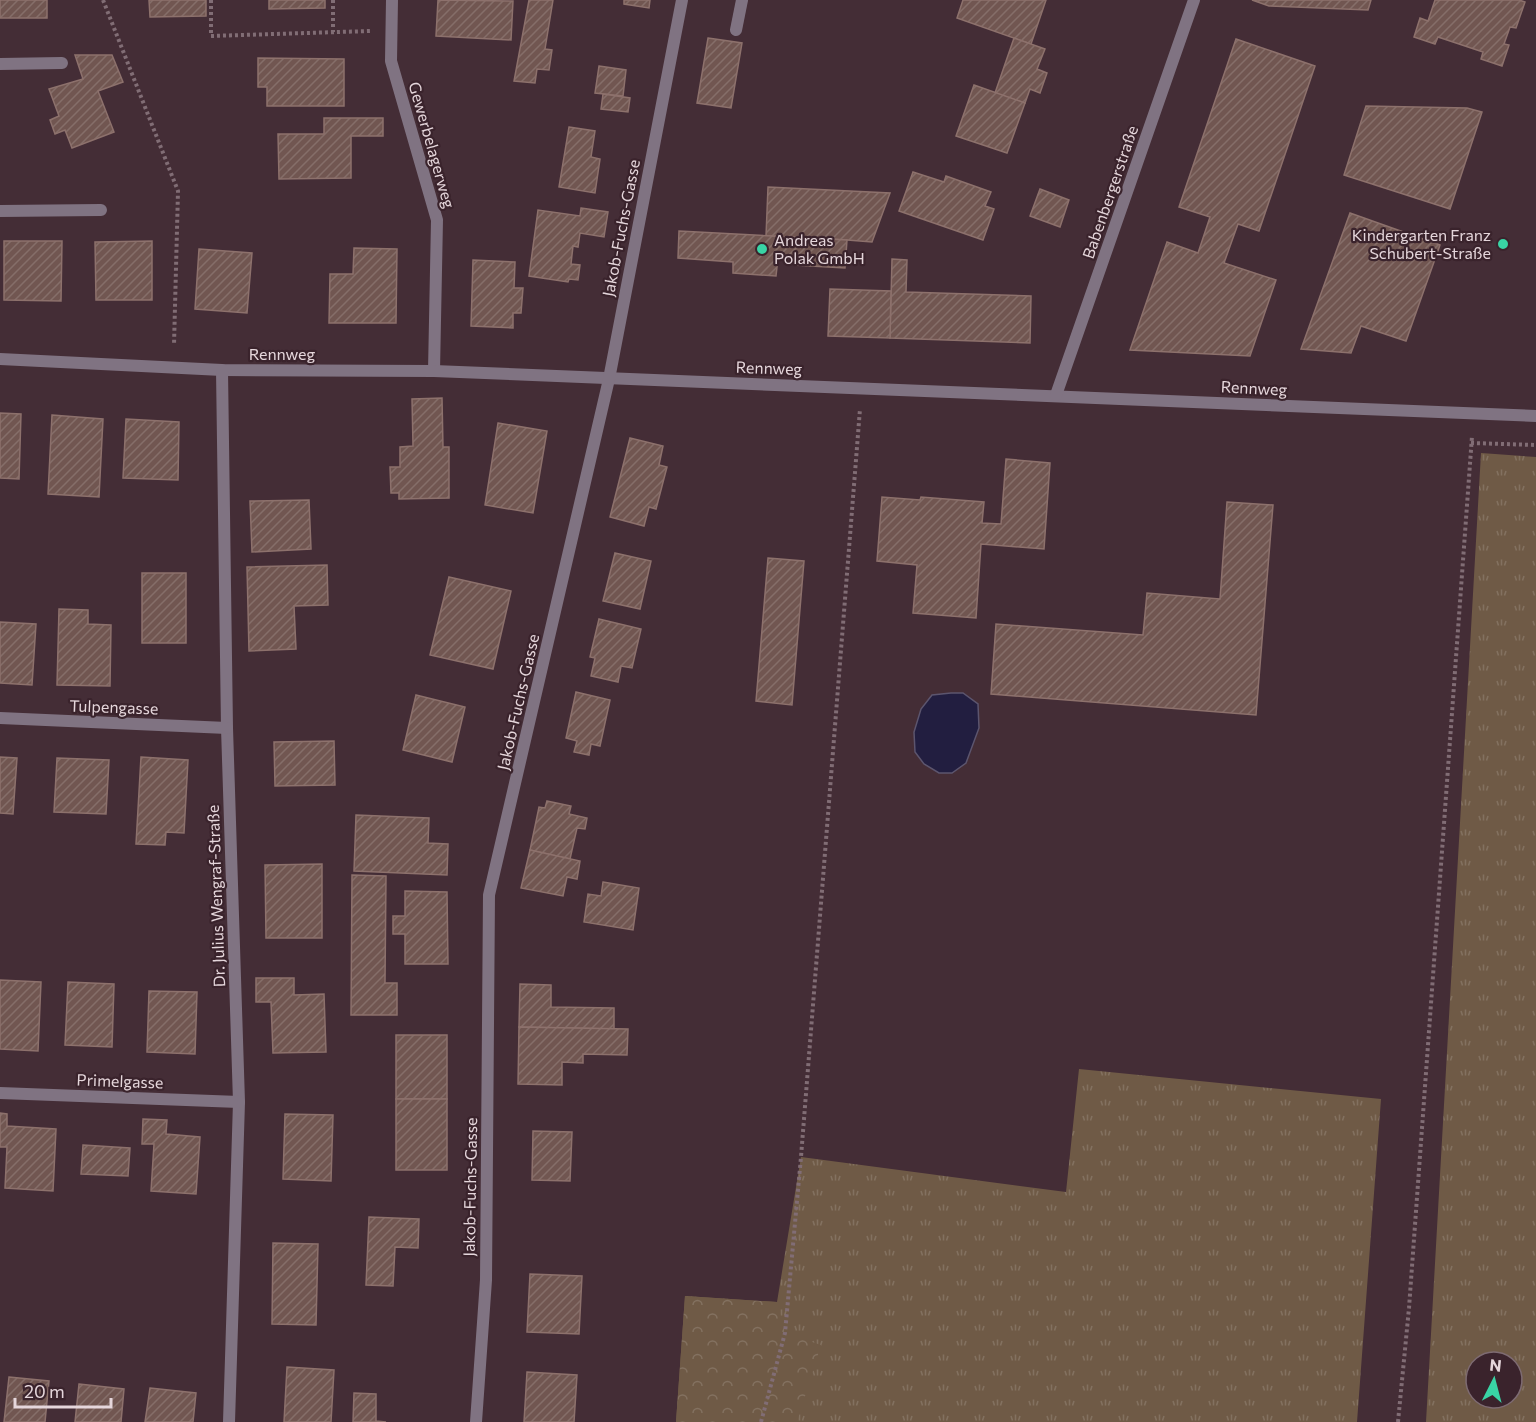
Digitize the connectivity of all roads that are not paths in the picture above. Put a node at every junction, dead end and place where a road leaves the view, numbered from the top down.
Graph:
1 (392, 0) edge
2 (682, 0) edge
3 (742, 0) edge
4 (1194, 0) edge
5 (736, 30) dead end
6 (62, 63) dead end
7 (0, 64) edge
8 (101, 210) dead end
9 (0, 211) edge
10 (0, 359) edge
11 (222, 370) junction
12 (434, 371) junction
13 (609, 379) junction
14 (1056, 396) junction
15 (1536, 417) edge
16 (0, 718) edge
17 (227, 728) junction
18 (0, 1093) edge
19 (239, 1102) junction
20 (229, 1422) edge
21 (476, 1422) edge

1 - 12 street, Gewerbelagerweg
2 - 13 street, Jakob-Fuchs-Gasse
3 - 5 street
4 - 14 street, Babenbergerstraße
6 - 7 street
8 - 9 street
10 - 11 street, Rennweg
11 - 12 street, Rennweg
11 - 17 street, Dr. Julius Wengraf-Straße
12 - 13 street, Rennweg
13 - 14 street, Rennweg
13 - 21 street, Jakob-Fuchs-Gasse
14 - 15 street, Rennweg
16 - 17 street, Tulpengasse
17 - 19 street, Dr. Julius Wengraf-Straße
18 - 19 street, Primelgasse
19 - 20 street, Dr. Julius Wengraf-Straße

